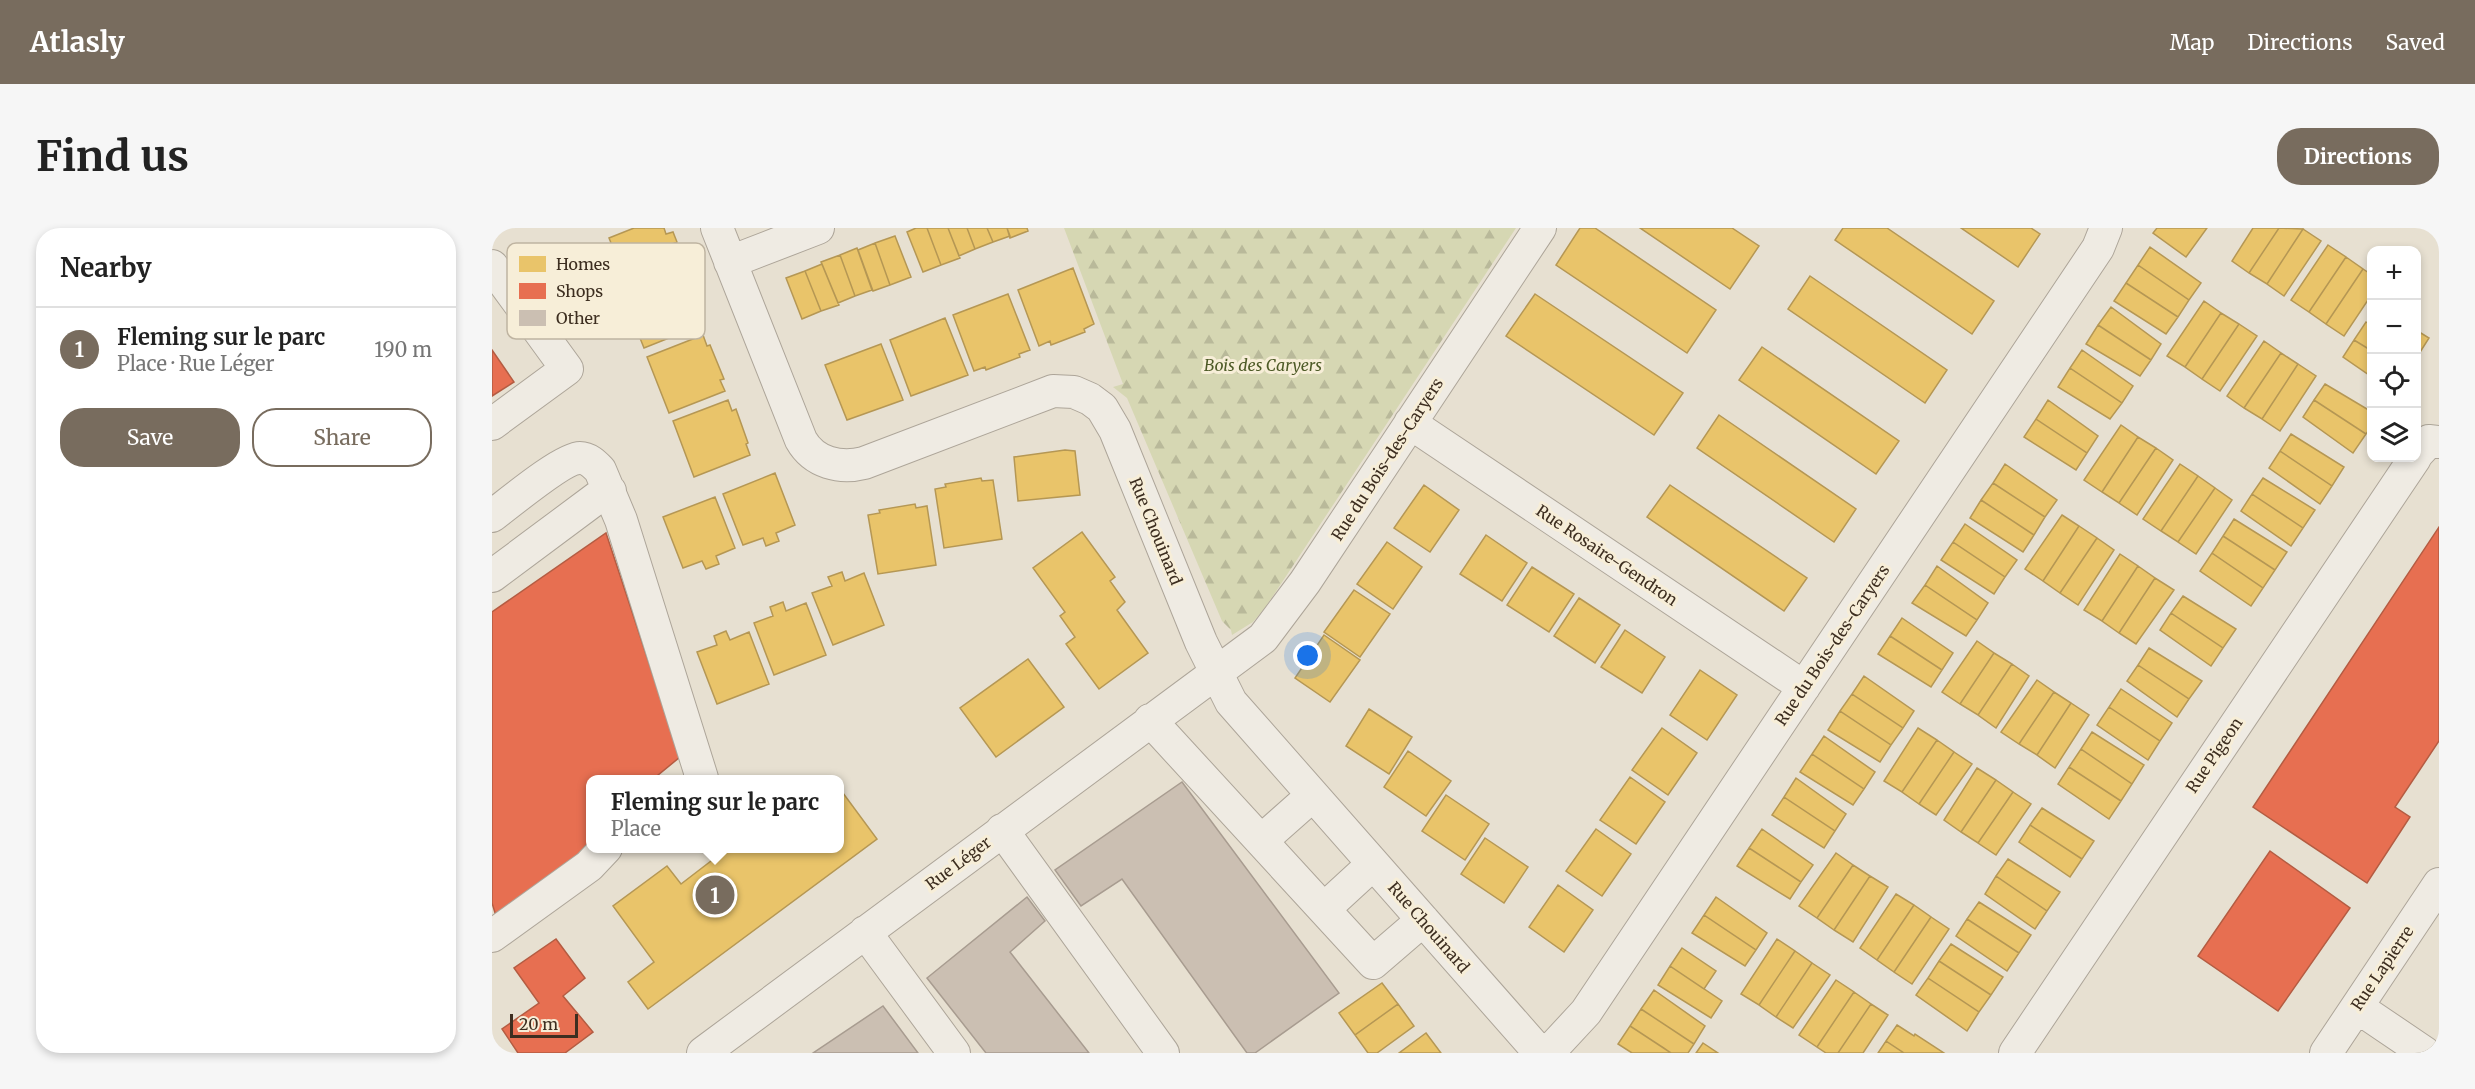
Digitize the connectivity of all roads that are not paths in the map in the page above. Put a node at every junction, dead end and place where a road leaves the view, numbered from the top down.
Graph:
1 (717, 228) edge
2 (818, 228) edge
3 (1540, 228) edge
4 (2106, 228) edge
5 (730, 262) junction
6 (492, 266) edge
7 (507, 287) edge
8 (545, 339) edge
9 (1410, 423) junction
10 (492, 424) edge
11 (2425, 449) edge
12 (610, 491) junction
13 (492, 516) edge
14 (492, 576) edge
15 (1215, 673) junction
16 (1804, 687) junction
17 (1150, 720) junction
18 (701, 775) edge
19 (1313, 795) junction
20 (1002, 830) junction
21 (1261, 841) junction
22 (602, 853) edge
23 (1373, 864) junction
24 (2439, 884) edge
25 (1324, 909) junction
26 (1423, 920) junction
27 (865, 932) junction
28 (492, 936) edge
29 (2357, 1007) junction
30 (711, 1051) edge
31 (954, 1053) edge
32 (1163, 1053) edge
33 (1540, 1053) edge
34 (1548, 1053) edge
35 (2015, 1053) edge
36 (2326, 1053) edge
37 (2425, 1053) edge

1 - 5 street, Rue Chouinard
2 - 5 street
3 - 9 street, Rue du Bois-des-Caryers
4 - 16 street, Rue du Bois-des-Caryers
5 - 15 street, Rue Chouinard
6 - 7 street
8 - 10 street
9 - 15 street, Rue du Bois-des-Caryers
9 - 16 street, Rue Rosaire-Gendron
11 - 35 street, Rue Pigeon
12 - 13 street
12 - 14 street
12 - 18 street
15 - 17 street, Rue Léger
15 - 19 street, Rue Chouinard
16 - 34 street, Rue du Bois-des-Caryers
17 - 20 street, Rue Léger
17 - 21 street
19 - 21 street
19 - 23 street, Rue Chouinard
20 - 27 street, Rue Léger
20 - 32 street
21 - 25 street
22 - 28 street
23 - 25 street
23 - 26 street, Rue Chouinard
24 - 29 street, Rue Lapierre
25 - 26 street
26 - 33 street, Rue Chouinard
27 - 30 street, Rue Léger
27 - 31 street
29 - 36 street, Rue Lapierre
29 - 37 street

